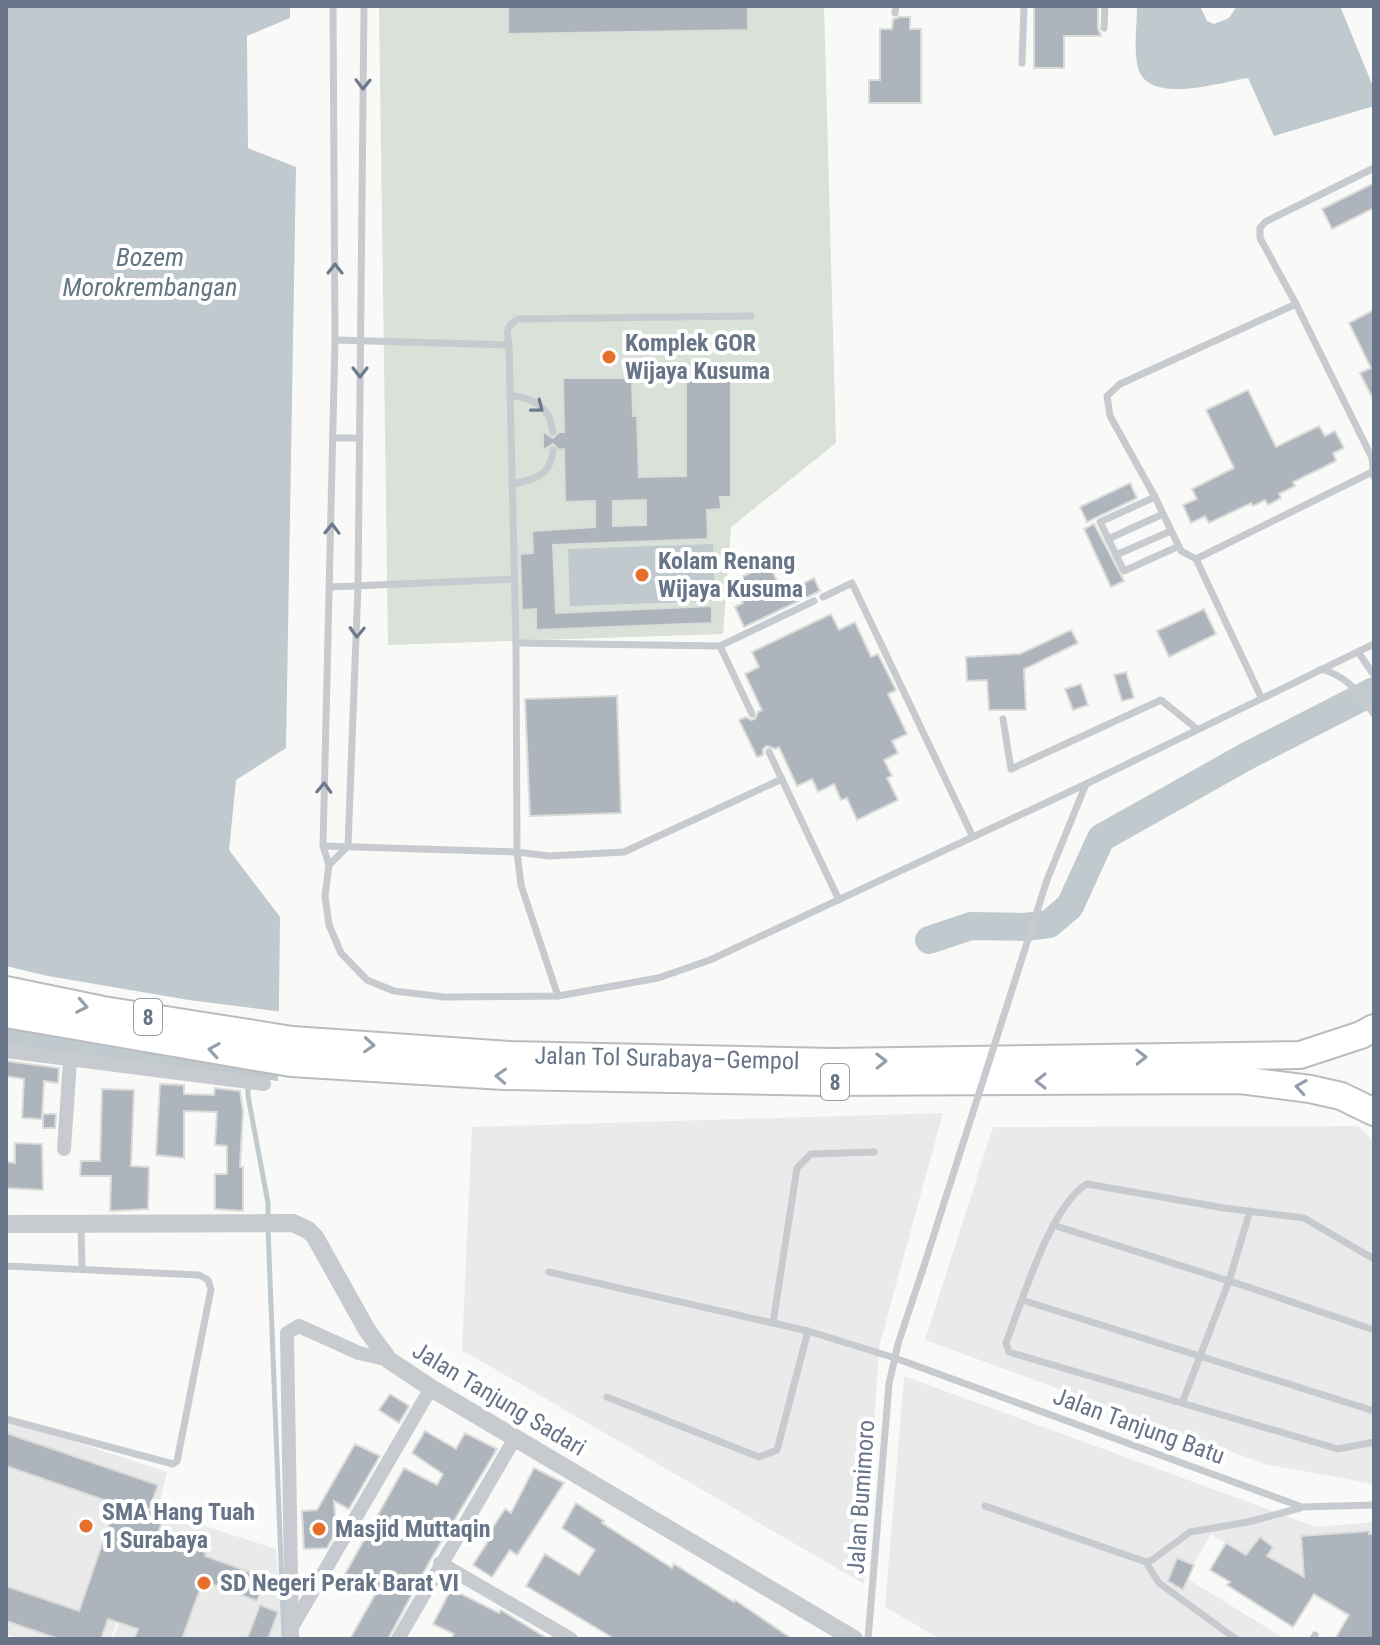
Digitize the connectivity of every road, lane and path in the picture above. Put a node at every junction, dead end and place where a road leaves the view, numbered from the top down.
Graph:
1 (333, 6) edge
2 (364, 6) edge
3 (1024, 6) edge
4 (1105, 6) edge
5 (1104, 28) dead end
6 (1022, 63) dead end
7 (1374, 168) edge
8 (1296, 304) junction
9 (751, 316) dead end
10 (335, 340) junction
11 (361, 341) junction
12 (509, 345) junction
13 (510, 395) junction
14 (553, 432) dead end
15 (334, 438) junction
16 (360, 438) junction
17 (553, 450) dead end
18 (1373, 474) edge
19 (512, 484) junction
20 (1155, 497) junction
21 (1163, 514) junction
22 (1171, 531) junction
23 (1108, 539) junction
24 (1179, 546) junction
25 (1116, 555) junction
26 (1196, 559) junction
27 (514, 579) junction
28 (358, 586) junction
29 (331, 587) junction
30 (823, 597) dead end
31 (814, 601) dead end
32 (516, 643) junction
33 (1374, 644) edge
34 (720, 646) junction
35 (1358, 652) junction
36 (1321, 669) junction
37 (1373, 674) edge
38 (1261, 697) junction
39 (752, 714) dead end
40 (1374, 714) edge
41 (1003, 719) dead end
42 (1197, 729) junction
43 (769, 752) dead end
44 (782, 779) junction
45 (1086, 784) junction
46 (972, 835) junction
47 (323, 846) junction
48 (348, 846) junction
49 (517, 852) junction
50 (329, 865) junction
51 (839, 900) junction
52 (6, 990) edge
53 (558, 996) junction
54 (6, 1014) edge
55 (1374, 1028) edge
56 (6, 1051) edge
57 (291, 1051) junction
58 (70, 1060) junction
59 (255, 1083) dead end
60 (1374, 1112) edge
61 (64, 1149) dead end
62 (874, 1152) dead end
63 (1250, 1211) junction
64 (6, 1224) edge
65 (81, 1224) junction
66 (1053, 1225) junction
67 (1374, 1259) edge
68 (6, 1266) edge
69 (82, 1269) junction
70 (549, 1272) dead end
71 (1229, 1281) junction
72 (1022, 1300) junction
73 (773, 1323) junction
74 (1374, 1330) edge
75 (808, 1331) junction
76 (1200, 1356) junction
77 (895, 1358) junction
78 (389, 1360) junction
79 (431, 1388) junction
80 (607, 1397) dead end
81 (1182, 1403) junction
82 (1374, 1411) edge
83 (6, 1419) edge
84 (515, 1438) junction
85 (1374, 1442) edge
86 (1374, 1505) edge
87 (985, 1506) dead end
88 (1302, 1507) junction
89 (1146, 1562) junction
90 (440, 1563) junction
91 (292, 1633) edge
92 (398, 1639) edge
93 (571, 1639) edge
94 (854, 1639) edge
95 (868, 1639) edge
96 (1236, 1639) edge

10 -> 1 lane
2 -> 11 lane
3 - 6 lane
4 - 5 lane
7 - 8 lane
8 - 18 lane
8 - 20 lane
9 - 12 lane
10 - 11 lane
10 - 15 lane
11 - 12 lane
11 -> 16 lane
12 - 13 lane
13 -> 14 lane
13 - 19 lane
15 - 16 lane
29 -> 15 lane
16 - 28 lane
17 - 19 lane
18 - 26 lane
19 - 27 lane
20 - 21 lane
20 - 23 lane
21 - 22 lane
21 - 23 lane
22 - 24 lane
22 - 25 lane
23 - 25 lane
24 - 25 lane
24 - 26 lane
26 - 38 lane
27 - 28 lane
27 - 32 lane
28 - 29 lane
28 -> 48 lane
47 -> 29 lane
30 - 46 lane
31 - 34 lane
32 - 34 lane
32 - 49 lane
33 - 35 lane
34 - 39 lane
35 - 36 lane
35 - 37 lane
36 - 38 lane
36 - 40 lane
38 - 42 lane
41 - 42 lane
42 - 45 lane
43 - 44 lane
44 - 49 lane
44 - 51 lane
45 - 46 lane
45 - 77 lane, Jalan Bumimoro, bridge
46 - 51 lane
47 - 48 lane
47 - 50 lane
48 - 49 lane
48 - 50 lane
49 - 53 lane
50 - 53 lane
51 - 53 lane
52 -> 57 highway, Jalan Tol Surabaya–Gempol / 8
57 -> 54 highway, Jalan Tol Surabaya–Gempol / 8
57 -> 55 highway, Jalan Tol Surabaya–Gempol / 8
56 - 58 street
60 -> 57 highway, Jalan Tol Surabaya–Gempol / 8
58 - 59 street
58 - 61 street
62 - 73 lane
63 - 66 lane
63 - 67 lane
63 - 71 lane
64 - 65 street, Jalan Tanjung Sadari
65 - 69 lane
65 - 78 street, Jalan Tanjung Sadari
66 - 71 lane
66 - 72 lane
68 - 69 lane
69 - 83 lane
70 - 73 lane, Jalan Tanjung Batu
71 - 74 lane
71 - 76 lane
72 - 76 lane
72 - 81 lane
73 - 75 lane, Jalan Tanjung Batu
75 - 77 lane, Jalan Tanjung Batu
75 - 80 lane
76 - 81 lane
76 - 82 lane
77 - 88 lane, Jalan Tanjung Batu
77 - 95 lane, Jalan Bumimoro
78 - 79 street, Jalan Tanjung Sadari
78 - 91 street
79 - 84 street, Jalan Tanjung Sadari
79 - 91 street
81 - 85 lane
84 - 90 street
84 - 94 street, Jalan Tanjung Sadari
86 - 88 lane, Jalan Tanjung Batu
87 - 89 lane
88 - 89 lane
89 - 96 lane
90 - 92 street
90 - 93 street

